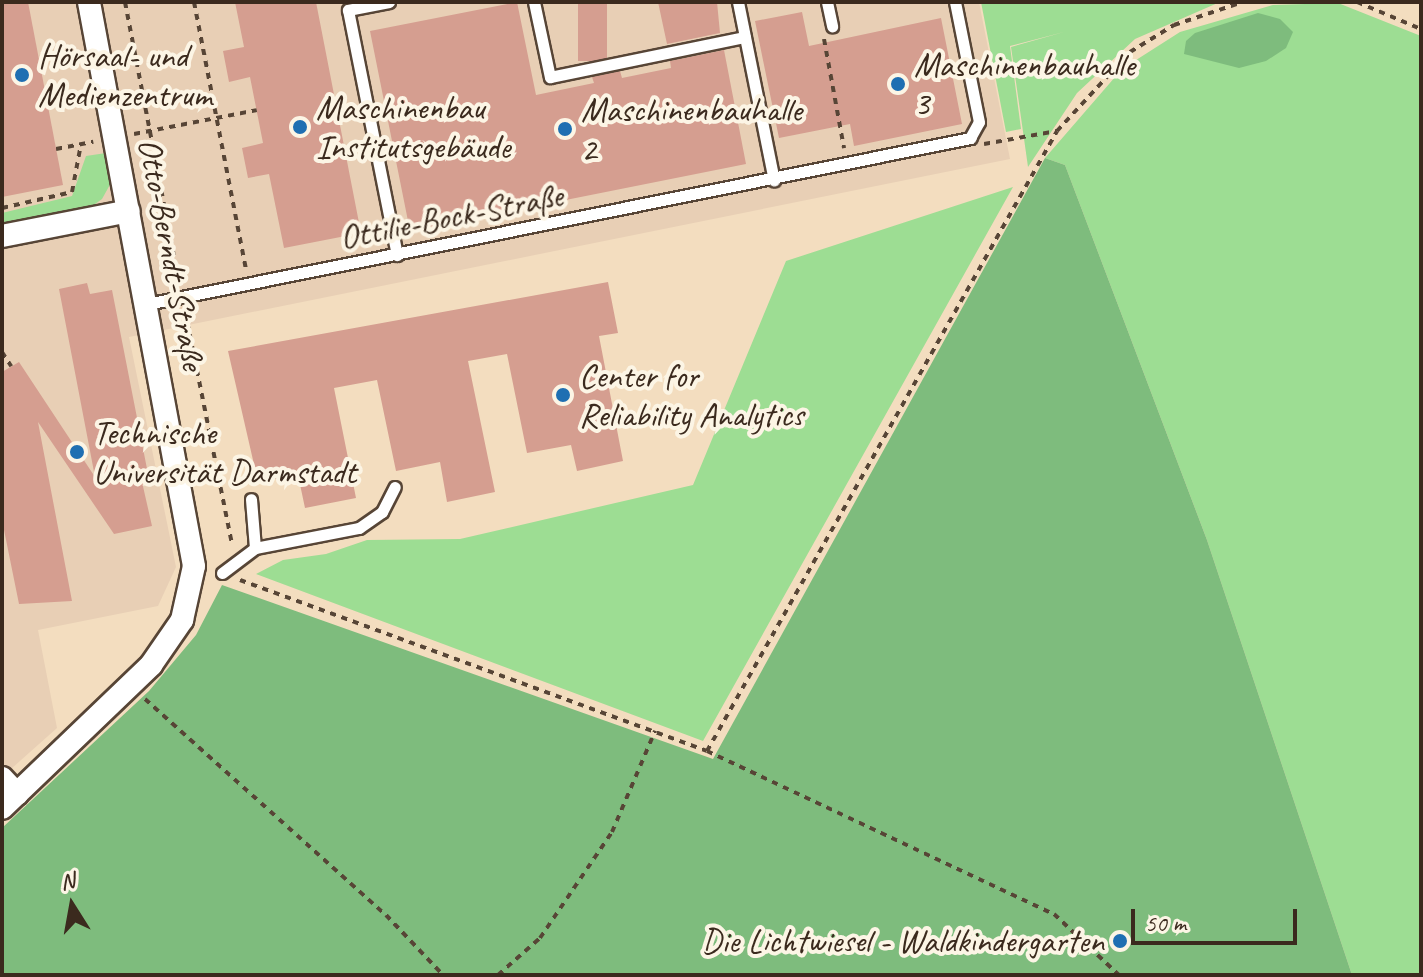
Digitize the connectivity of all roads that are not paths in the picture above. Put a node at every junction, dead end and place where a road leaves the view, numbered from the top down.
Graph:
1 (89, 2) edge
2 (389, 2) edge
3 (534, 2) edge
4 (738, 2) edge
5 (827, 2) edge
6 (955, 2) edge
7 (347, 6) edge
8 (832, 26) road end
9 (745, 37) junction
10 (774, 180) junction
11 (129, 211) junction
12 (2, 236) edge
13 (397, 255) junction
14 (147, 304) junction
15 (395, 487) dead end
16 (251, 499) dead end
17 (255, 548) junction
18 (222, 573) road end
19 (7, 793) edge

1 - 11 street, Otto-Berndt-Straße
2 - 7 lane
3 - 9 lane
4 - 9 lane
5 - 8 lane
6 - 10 lane, Ottilie-Bock-Straße
7 - 13 lane
9 - 10 lane
10 - 13 lane, Ottilie-Bock-Straße
11 - 12 street
11 - 14 street, Otto-Berndt-Straße
13 - 14 lane, Ottilie-Bock-Straße
14 - 19 street, Otto-Berndt-Straße
15 - 17 lane
16 - 17 lane
17 - 18 lane

